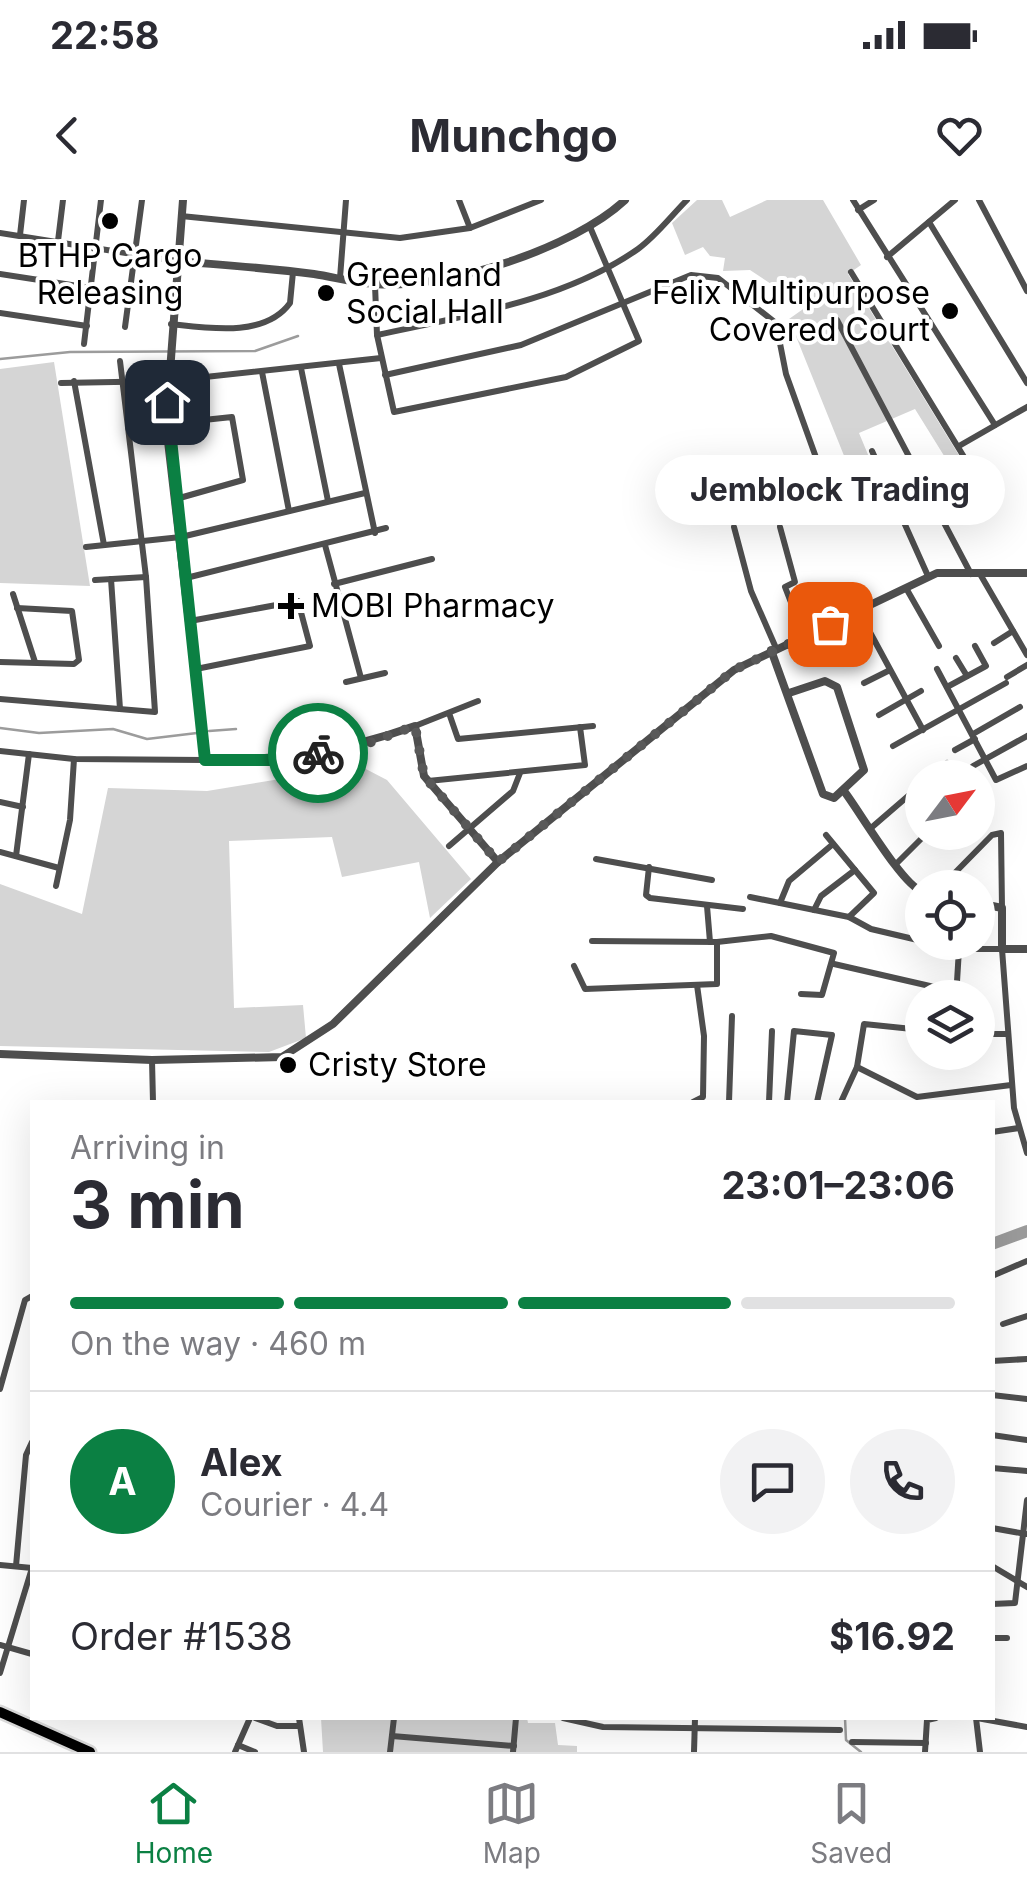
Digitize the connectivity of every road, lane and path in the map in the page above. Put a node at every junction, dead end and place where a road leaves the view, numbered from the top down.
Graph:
1 (24, 200) edge
2 (63, 200) edge
3 (102, 200) edge
4 (142, 200) edge
5 (183, 200) edge
6 (346, 200) edge
7 (460, 200) edge
8 (541, 200) edge
9 (625, 200) edge
10 (687, 200) edge
11 (852, 200) edge
12 (874, 200) edge
13 (955, 200) edge
14 (980, 200) edge
15 (858, 210) junction
16 (181, 216) junction
17 (930, 222) junction
18 (470, 228) junction
19 (590, 228) junction
20 (344, 231) junction
21 (0, 232) edge
22 (20, 235) junction
23 (58, 241) junction
24 (96, 248) junction
25 (135, 255) junction
26 (887, 258) junction
27 (176, 261) junction
28 (608, 265) junction
29 (294, 272) junction
30 (851, 272) dead end
31 (0, 274) edge
32 (340, 278) junction
33 (376, 284) junction
34 (91, 288) junction
35 (1027, 292) edge
36 (624, 303) junction
37 (0, 313) edge
38 (838, 320) dead end
39 (170, 324) junction
40 (87, 326) junction
41 (126, 327) dead end
42 (377, 335) junction
43 (84, 344) dead end
44 (381, 358) junction
45 (120, 360) dead end
46 (339, 364) junction
47 (300, 368) junction
48 (262, 372) junction
49 (385, 375) junction
50 (120, 380) junction
51 (74, 381) junction
52 (168, 381) junction
53 (60, 382) dead end
54 (1027, 382) edge
55 (1027, 407) edge
56 (166, 424) junction
57 (995, 424) junction
58 (958, 446) junction
59 (872, 451) dead end
60 (366, 492) junction
61 (986, 493) dead end
62 (850, 497) dead end
63 (176, 499) junction
64 (328, 501) junction
65 (832, 502) junction
66 (820, 506) dead end
67 (288, 511) junction
68 (780, 527) dead end
69 (386, 528) dead end
70 (734, 528) dead end
71 (375, 533) junction
72 (181, 538) junction
73 (142, 540) junction
74 (104, 545) junction
75 (325, 545) junction
76 (86, 547) dead end
77 (432, 559) dead end
78 (1027, 573) edge
79 (976, 574) junction
80 (928, 576) junction
81 (146, 577) junction
82 (186, 578) junction
83 (111, 579) junction
84 (95, 580) dead end
85 (334, 584) junction
86 (906, 588) junction
87 (13, 594) dead end
88 (17, 608) junction
89 (859, 612) junction
90 (190, 621) junction
91 (1013, 631) junction
92 (804, 636) junction
93 (994, 643) dead end
94 (939, 646) dead end
95 (975, 646) dead end
96 (774, 649) junction
97 (1027, 655) edge
98 (956, 658) dead end
99 (0, 662) edge
100 (36, 662) junction
101 (1027, 665) edge
102 (196, 670) junction
103 (890, 670) junction
104 (937, 670) dead end
105 (385, 673) dead end
106 (967, 676) junction
107 (361, 678) junction
108 (346, 682) dead end
109 (864, 684) dead end
110 (947, 687) junction
111 (921, 691) dead end
112 (789, 693) junction
113 (0, 699) edge
114 (906, 700) junction
115 (478, 701) dead end
116 (1020, 707) dead end
117 (120, 709) junction
118 (959, 710) junction
119 (449, 713) junction
120 (879, 715) dead end
121 (415, 726) junction
122 (593, 726) dead end
123 (580, 727) junction
124 (923, 730) junction
125 (1027, 736) edge
126 (974, 737) junction
127 (893, 746) dead end
128 (955, 750) dead end
129 (0, 751) edge
130 (30, 754) junction
131 (986, 758) junction
132 (74, 759) junction
133 (205, 760) junction
134 (983, 760) edge
135 (1027, 766) edge
136 (520, 773) junction
137 (428, 781) junction
138 (844, 791) junction
139 (905, 799) edge
140 (0, 802) edge
141 (24, 807) junction
142 (468, 828) junction
143 (871, 828) junction
144 (826, 834) dead end
145 (834, 844) junction
146 (449, 846) dead end
147 (909, 850) edge
148 (0, 852) edge
149 (16, 856) junction
150 (596, 859) dead end
151 (498, 862) junction
152 (896, 863) junction
153 (649, 867) junction
154 (59, 868) junction
155 (855, 870) junction
156 (957, 870) edge
157 (712, 880) dead end
158 (905, 882) edge
159 (56, 886) dead end
160 (750, 897) dead end
161 (780, 903) junction
162 (708, 906) junction
163 (995, 907) edge
164 (1002, 908) junction
165 (743, 909) dead end
166 (814, 910) junction
167 (849, 917) junction
168 (905, 937) edge
169 (1027, 938) edge
170 (592, 940) dead end
171 (714, 942) junction
172 (995, 949) edge
173 (1002, 949) junction
174 (1027, 949) edge
175 (834, 964) junction
176 (574, 966) dead end
177 (905, 982) edge
178 (696, 986) junction
179 (801, 994) dead end
180 (732, 1016) dead end
181 (905, 1028) edge
182 (772, 1031) dead end
183 (995, 1034) edge
184 (1008, 1034) junction
185 (0, 1054) edge
186 (152, 1060) junction
187 (857, 1067) junction
188 (1011, 1086) junction
189 (153, 1100) edge
190 (697, 1100) edge
191 (729, 1100) edge
192 (770, 1100) edge
193 (788, 1100) edge
194 (817, 1100) edge
195 (842, 1100) edge
196 (1019, 1128) junction
197 (995, 1132) edge
198 (1027, 1153) edge
199 (1027, 1261) edge
200 (995, 1275) edge
201 (30, 1297) edge
202 (1027, 1316) edge
203 (1002, 1324) dead end
204 (1027, 1360) edge
205 (995, 1361) edge
206 (0, 1390) edge
207 (995, 1395) edge
208 (1027, 1399) edge
209 (995, 1436) edge
210 (1027, 1440) edge
211 (30, 1446) edge
212 (995, 1468) edge
213 (1027, 1471) edge
214 (1027, 1500) edge
215 (995, 1529) edge
216 (1025, 1534) edge
217 (0, 1565) edge
218 (16, 1566) junction
219 (30, 1568) edge
220 (995, 1568) edge
221 (30, 1576) edge
222 (1017, 1580) junction
223 (1027, 1586) edge
224 (995, 1604) edge
225 (995, 1638) edge
226 (1007, 1638) dead end
227 (0, 1645) edge
228 (11, 1649) junction
229 (30, 1654) edge
230 (0, 1673) edge
231 (0, 1712) edge
232 (251, 1720) edge
233 (258, 1720) edge
234 (394, 1720) edge
235 (516, 1720) edge
236 (570, 1720) edge
237 (695, 1720) edge
238 (933, 1720) edge
239 (976, 1720) edge
240 (987, 1720) edge
241 (300, 1722) edge
242 (1027, 1727) edge
243 (694, 1728) junction
244 (840, 1730) dead end
245 (392, 1736) junction
246 (852, 1742) dead end
247 (926, 1748) edge
248 (237, 1749) edge
249 (514, 1749) edge
250 (90, 1752) edge
251 (255, 1752) edge
252 (304, 1752) edge
253 (390, 1752) edge
254 (694, 1752) edge
255 (980, 1752) edge

1 - 22 street
2 - 23 street
3 - 24 street
4 - 25 street
5 - 16 street
6 - 20 street
7 - 18 street
8 - 18 street
9 - 19 street
10 - 28 street
11 - 15 street
12 - 15 street
13 - 17 street
14 - 35 street
15 - 26 street
16 - 20 street
16 - 27 street
17 - 26 street
17 - 54 street
18 - 20 street
19 - 28 street
19 - 33 street
20 - 32 street
21 - 22 street
22 - 23 street
23 - 24 street
24 - 25 street
24 - 34 street
25 - 27 street
25 - 41 street
26 - 57 street
27 - 29 street
27 - 39 street
28 - 36 street
28 - 42 street
29 - 32 street
29 - 39 street
30 - 58 street
31 - 34 street
32 - 33 street
33 - 42 street
34 - 40 street
36 - 49 street
36 - 49 street
36 - 65 street
37 - 40 street
38 - 79 street
39 - 52 street
40 - 43 street
42 - 44 street
44 - 46 street
44 - 49 street
45 - 50 street
46 - 47 street
46 - 60 street
47 - 48 street
47 - 64 street
48 - 52 street
48 - 67 street
50 - 51 street
50 - 52 street
50 - 73 street
51 - 53 street
51 - 74 street
52 - 56 street
55 - 57 street
56 - 63 street
56 - 63 street
57 - 58 street
58 - 61 street
59 - 80 street
60 - 64 street
60 - 71 street
62 - 65 street
63 - 72 street
64 - 67 street
65 - 66 street
67 - 72 street
68 - 92 street
69 - 71 street
70 - 96 street
71 - 75 street
72 - 73 street
72 - 82 street
73 - 74 street
73 - 81 street
74 - 76 street
75 - 82 street
75 - 85 street
77 - 85 street
78 - 79 street
79 - 80 street
79 - 91 street
80 - 86 street
81 - 83 street
81 - 117 street
82 - 90 street
83 - 84 street
83 - 117 street
85 - 107 street
86 - 89 street
86 - 94 street
87 - 88 street
88 - 100 street
88 - 100 street
89 - 92 street
89 - 103 street
90 - 102 street
90 - 102 street
91 - 93 street
91 - 97 street
92 - 96 street
95 - 106 street
96 - 112 street
96 - 151 street
98 - 106 street
99 - 100 street
101 - 118 street
102 - 133 street
103 - 109 street
103 - 114 street
104 - 110 street
105 - 107 street
106 - 110 street
107 - 108 street
110 - 118 street
111 - 114 street
112 - 138 street
112 - 138 street
113 - 117 street
114 - 120 street
114 - 124 street
115 - 119 street
116 - 126 street
118 - 124 street
118 - 126 street
119 - 121 street
119 - 123 street
121 - 133 street
121 - 137 street
122 - 123 street
123 - 136 street
124 - 127 street
125 - 131 street
126 - 128 street
126 - 131 street
129 - 130 street
130 - 132 street
130 - 141 street
131 - 134 street
131 - 135 street
132 - 133 street
132 - 154 street
136 - 137 street
136 - 142 street
137 - 142 street
138 - 143 street
139 - 143 street
140 - 141 street
141 - 149 street
142 - 146 street
142 - 151 street
143 - 152 street
144 - 145 street
145 - 155 street
145 - 161 street
147 - 152 street
148 - 149 street
149 - 154 street
150 - 153 street
151 - 186 street
152 - 158 street
153 - 157 street
153 - 162 street
154 - 159 street
155 - 166 street
155 - 167 street
156 - 164 street
160 - 161 street
161 - 166 street
162 - 165 street
162 - 171 street
163 - 164 street
164 - 173 street
166 - 167 street
167 - 168 street
169 - 174 street
170 - 171 street
171 - 175 street
171 - 178 street
172 - 173 street
173 - 174 street
173 - 184 street
175 - 177 street
175 - 179 street
176 - 178 street
178 - 190 street
180 - 191 street
181 - 187 street
182 - 192 street
183 - 184 street
184 - 188 street
185 - 186 street
186 - 189 street
187 - 188 street
187 - 195 street
188 - 196 street
193 - 194 street
196 - 197 street
196 - 198 street
199 - 200 street
201 - 206 street
202 - 203 street
204 - 205 street
207 - 208 street
209 - 210 street
211 - 218 street
212 - 213 street
214 - 216 street
215 - 216 street
216 - 222 street
217 - 218 street
218 - 219 street
220 - 222 street
221 - 228 street
222 - 223 street
222 - 224 street
225 - 226 street
227 - 228 street
228 - 229 street
228 - 230 street
231 - 250 main road
232 - 248 street
233 - 241 street
234 - 245 street
235 - 249 street
236 - 243 street
237 - 243 street
238 - 247 street
239 - 255 street
240 - 242 street
241 - 252 street
243 - 244 street
243 - 254 street
245 - 249 street
245 - 253 street
246 - 247 street
248 - 251 street

